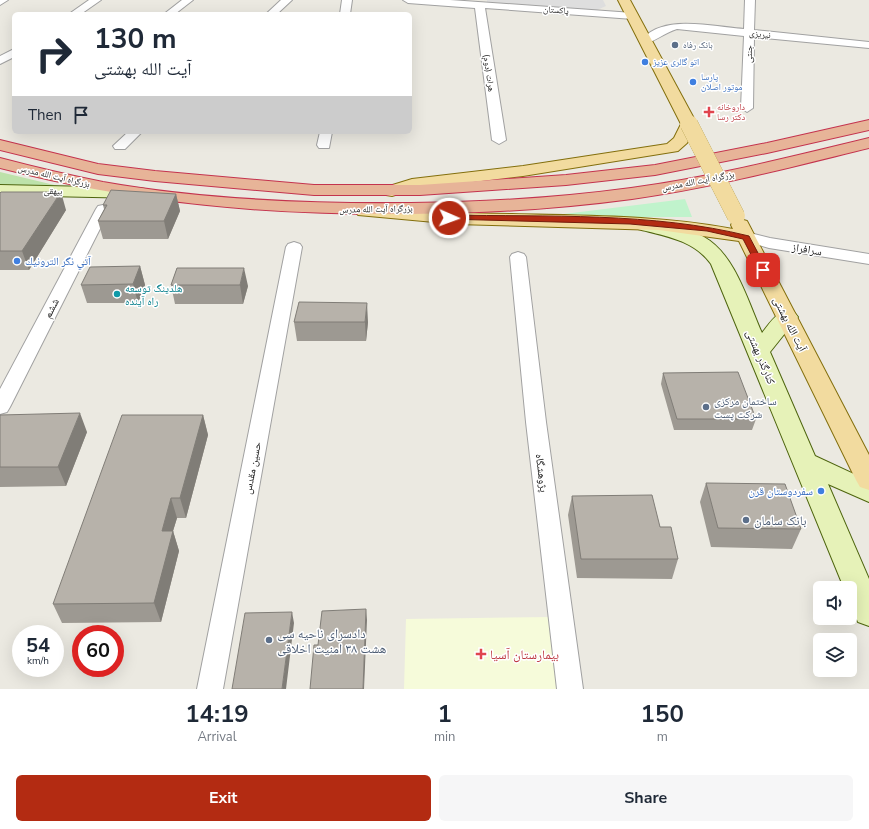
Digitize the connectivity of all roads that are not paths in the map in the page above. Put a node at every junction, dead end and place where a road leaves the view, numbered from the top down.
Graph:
1 (3, 0) edge
2 (96, 0) edge
3 (188, 0) edge
4 (286, 0) edge
5 (347, 0) edge
6 (408, 0) edge
7 (624, 0) edge
8 (750, 0) edge
9 (0, 2) edge
10 (480, 5) junction
11 (77, 12) edge
12 (172, 12) edge
13 (273, 12) edge
14 (345, 12) edge
15 (633, 16) junction
16 (749, 33) junction
17 (649, 38) junction
18 (869, 45) edge
19 (12, 53) edge
20 (0, 61) edge
21 (747, 108) dead end
22 (689, 124) junction
23 (869, 125) edge
24 (134, 134) edge
25 (326, 134) edge
26 (499, 140) dead end
27 (869, 143) edge
28 (0, 145) edge
29 (324, 145) dead end
30 (120, 146) dead end
31 (0, 163) edge
32 (0, 190) edge
33 (392, 190) junction
34 (154, 194) junction
35 (103, 209) edge
36 (352, 210) junction
37 (630, 221) junction
38 (746, 237) junction
39 (294, 247) dead end
40 (518, 258) dead end
41 (869, 259) edge
42 (787, 317) junction
43 (758, 352) junction
44 (0, 407) edge
45 (806, 463) junction
46 (869, 480) edge
47 (869, 492) edge
48 (869, 613) edge
49 (210, 689) edge
50 (570, 689) edge

1 - 9 street
2 - 11 street
3 - 12 street
4 - 13 street
5 - 14 street
6 - 10 street, پاکستان
7 - 15 main road, آیت الله بهشتی
8 - 16 street, جنتی
10 - 15 street, پاکستان
10 - 26 street, هرات (دوم)
15 - 17 main road, آیت الله بهشتی
16 - 17 street, نیریزی
16 - 18 street, نیریزی
16 - 21 street, جنتی
17 - 22 main road, آیت الله بهشتی
19 - 20 street
22 - 33 main road
22 - 38 main road, آیت الله بهشتی, bridge
23 - 33 highway, بزرگراه آیت الله مدرس
24 - 30 street
25 - 29 street
27 - 36 highway, بزرگراه آیت الله مدرس
28 - 33 highway, بزرگراه آیت الله مدرس
31 - 34 highway, بزرگراه آیت الله مدرس
32 - 34 main road, بیهقی
34 - 36 highway, بزرگراه آیت الله مدرس
35 - 44 street, ششم
36 - 37 main road
37 - 38 main road
37 - 43 main road, کنارگذر بهشتی
38 - 41 street, سرافراز
38 - 42 main road, آیت الله بهشتی
39 - 49 street, حسین مقدس
40 - 50 street, پژوهشگاه
42 - 43 main road
42 - 46 main road, آیت الله بهشتی
43 - 45 main road, کنارگذر بهشتی
45 - 47 main road
45 - 48 main road, کنارگذر بهشتی

